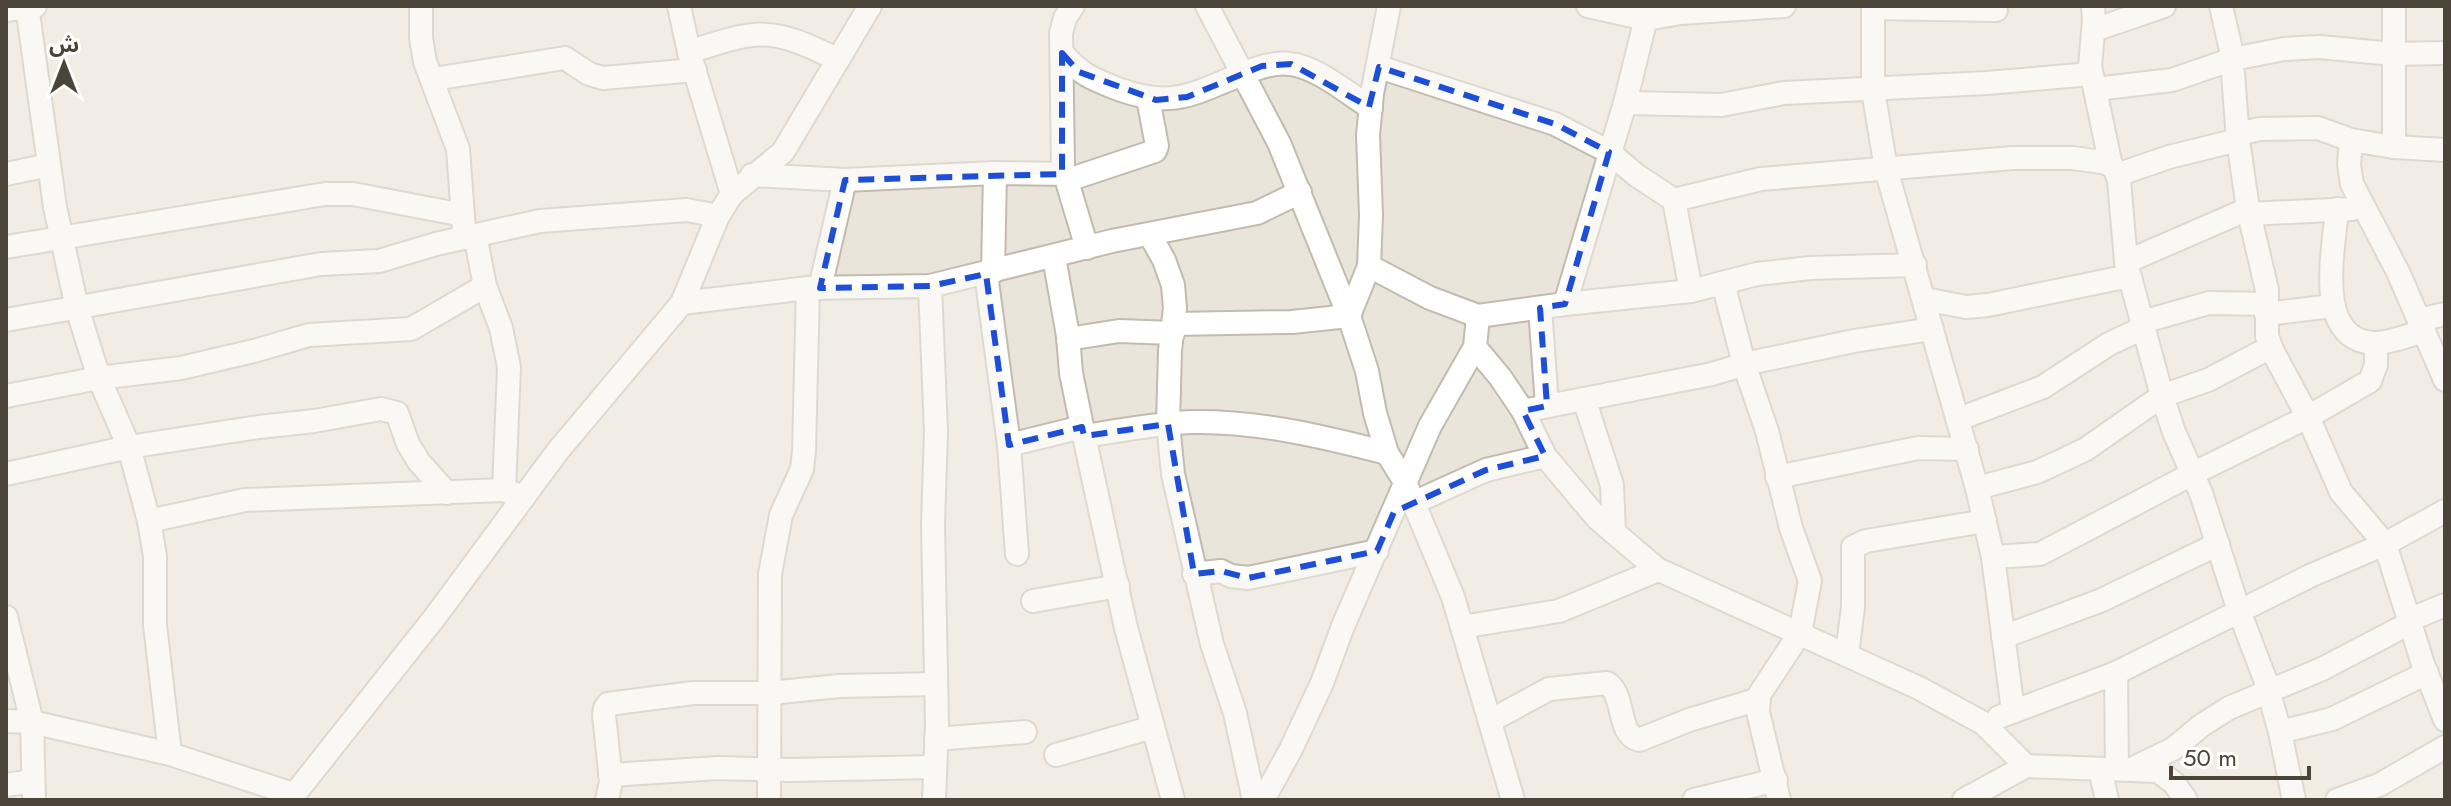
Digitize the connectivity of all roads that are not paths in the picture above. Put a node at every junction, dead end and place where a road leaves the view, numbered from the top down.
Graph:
1 (421, 6) edge
2 (679, 6) edge
3 (870, 6) edge
4 (1073, 6) edge
5 (1207, 6) edge
6 (1389, 6) edge
7 (1588, 6) edge
8 (1784, 6) edge
9 (2093, 6) edge
10 (2164, 6) edge
11 (2221, 6) edge
12 (2394, 6) edge
13 (24, 7) edge
14 (1873, 7) edge
15 (1996, 10) dead end
16 (1648, 12) edge
17 (2094, 30) junction
18 (1062, 53) junction
19 (2445, 53) edge
20 (2393, 54) junction
21 (838, 60) junction
22 (2231, 60) junction
23 (692, 61) junction
24 (1379, 67) junction
25 (1244, 74) junction
26 (434, 79) junction
27 (2094, 82) junction
28 (1873, 90) junction
29 (1148, 98) junction
30 (1625, 103) junction
31 (1371, 108) junction
32 (2238, 137) junction
33 (2351, 140) junction
34 (2394, 147) junction
35 (2445, 150) edge
36 (1609, 152) junction
37 (49, 165) junction
38 (1886, 169) junction
39 (2114, 170) junction
40 (995, 173) junction
41 (6, 174) edge
42 (752, 175) junction
43 (1067, 177) junction
44 (845, 180) junction
45 (1300, 192) junction
46 (732, 194) junction
47 (1674, 200) junction
48 (2363, 208) junction
49 (2337, 209) junction
50 (2249, 212) junction
51 (718, 216) junction
52 (468, 229) junction
53 (1150, 235) junction
54 (61, 239) junction
55 (6, 247) edge
56 (1087, 248) junction
57 (1054, 257) junction
58 (1915, 265) junction
59 (1369, 266) junction
60 (2127, 269) junction
61 (990, 273) junction
62 (1723, 283) junction
63 (485, 286) junction
64 (930, 286) junction
65 (814, 288) junction
66 (1691, 291) junction
67 (1924, 299) junction
68 (682, 303) junction
69 (1565, 304) junction
70 (2332, 306) junction
71 (77, 308) junction
72 (1540, 308) junction
73 (2266, 309) junction
74 (2445, 314) edge
75 (1349, 316) junction
76 (1478, 316) junction
77 (6, 320) edge
78 (2142, 325) junction
79 (2421, 325) junction
80 (1173, 329) junction
81 (1932, 329) junction
82 (1068, 339) junction
83 (2376, 343) junction
84 (1475, 347) junction
85 (2271, 347) junction
86 (1744, 364) junction
87 (99, 378) junction
88 (2445, 380) edge
89 (6, 396) edge
90 (2162, 396) junction
91 (1584, 399) junction
92 (1547, 406) junction
93 (1523, 411) junction
94 (2308, 417) junction
95 (1959, 419) junction
96 (1168, 424) junction
97 (1083, 432) junction
98 (1009, 445) junction
99 (129, 447) junction
100 (1967, 449) junction
101 (1387, 453) junction
102 (1545, 456) junction
103 (6, 474) edge
104 (2192, 474) junction
105 (1777, 477) junction
106 (1977, 488) junction
107 (447, 493) junction
108 (514, 493) junction
109 (1409, 493) junction
110 (2445, 511) edge
111 (149, 521) junction
112 (1985, 521) junction
113 (1614, 533) junction
114 (2218, 544) junction
115 (2385, 544) junction
116 (1377, 551) junction
117 (1017, 554) dead end
118 (1993, 557) junction
119 (1658, 570) junction
120 (1194, 574) junction
121 (1118, 586) junction
122 (1033, 601) dead end
123 (2445, 605) edge
124 (2239, 611) junction
125 (6, 617) edge
126 (2410, 622) junction
127 (1462, 627) junction
128 (1800, 633) junction
129 (2003, 637) junction
130 (1847, 654) junction
131 (2116, 673) junction
132 (2427, 673) junction
133 (936, 684) junction
134 (770, 693) junction
135 (2269, 693) junction
136 (1759, 699) junction
137 (2013, 711) junction
138 (2445, 720) edge
139 (6, 721) edge
140 (1490, 721) junction
141 (32, 722) junction
142 (1983, 723) junction
143 (1153, 727) junction
144 (1025, 732) dead end
145 (2280, 732) junction
146 (936, 739) junction
147 (2445, 747) edge
148 (170, 754) junction
149 (1056, 755) dead end
150 (2026, 766) junction
151 (934, 767) junction
152 (769, 769) junction
153 (2116, 769) junction
154 (610, 775) junction
155 (6, 785) edge
156 (34, 790) edge
157 (1777, 790) edge
158 (292, 797) edge
159 (607, 800) edge
160 (769, 800) edge
161 (934, 800) edge
162 (1173, 800) edge
163 (1254, 800) edge
164 (1263, 800) edge
165 (1513, 800) edge
166 (1694, 800) edge
167 (1964, 800) edge
168 (2107, 800) edge
169 (2186, 800) edge
170 (2294, 800) edge
171 (2337, 800) edge

1 - 26 street
2 - 23 street
3 - 21 street
4 - 18 street
5 - 25 street
6 - 24 street
7 - 16 street
8 - 16 street
9 - 17 street
10 - 17 street
11 - 22 street
12 - 20 street
13 - 37 street
14 - 15 street
14 - 28 street
16 - 30 street
17 - 27 street
18 - 29 street
18 - 43 street
19 - 20 street
20 - 22 street
20 - 34 street
21 - 23 street
21 - 42 street
22 - 27 street
22 - 32 street
23 - 26 street
23 - 46 street
24 - 31 street
24 - 36 street
25 - 29 street
25 - 31 street
25 - 45 street
26 - 52 street
27 - 28 street
27 - 39 street
28 - 30 street
28 - 38 street
29 - 43 street
30 - 36 street
31 - 59 street
32 - 33 street
32 - 39 street
32 - 50 street
33 - 34 street
33 - 48 street
34 - 35 street
36 - 47 street
36 - 69 street
37 - 41 street
37 - 54 street
38 - 39 street
38 - 47 street
38 - 58 street
39 - 60 street
40 - 43 street
40 - 44 street
40 - 61 street
42 - 44 street
42 - 46 street
43 - 56 street
44 - 65 street
45 - 53 street
45 - 75 street
46 - 51 street
47 - 66 street
48 - 49 street
48 - 79 street
49 - 50 street
49 - 70 street
50 - 60 street
50 - 73 street
51 - 52 street
51 - 68 street
52 - 54 street
52 - 63 street
52 - 71 street
53 - 56 street
53 - 80 street
54 - 55 street
54 - 71 street
56 - 57 street
57 - 61 street
57 - 82 street
58 - 62 street
58 - 67 street
59 - 75 street
59 - 76 street
60 - 67 street
60 - 78 street
61 - 64 street
61 - 98 street
62 - 66 street
62 - 86 street
63 - 87 street
63 - 108 street
64 - 65 street
64 - 133 street
65 - 68 street
65 - 134 street
66 - 69 street
67 - 81 street
68 - 108 street
69 - 72 street
70 - 73 street
70 - 83 street
71 - 77 street
71 - 87 street
72 - 76 street
72 - 92 street
73 - 78 street
73 - 85 street
74 - 79 street
75 - 80 street
75 - 101 street
76 - 84 street
78 - 90 street
78 - 95 street
79 - 83 street
79 - 88 street
80 - 82 street
80 - 96 street
81 - 86 street
81 - 95 street
82 - 97 street
83 - 94 street
84 - 93 street
84 - 109 street
85 - 90 street
85 - 94 street
86 - 91 street
86 - 105 street
87 - 89 street
87 - 99 street
90 - 104 street
90 - 106 street
91 - 92 street
91 - 113 street
92 - 93 street
93 - 102 street
94 - 104 street
94 - 115 street
95 - 100 street
96 - 97 street
96 - 101 street
96 - 120 street
97 - 98 street
97 - 121 street
98 - 117 street
99 - 103 street
99 - 107 street
99 - 111 street
100 - 105 street
100 - 106 street
101 - 109 street
102 - 109 street
102 - 113 street
104 - 114 street
104 - 118 street
105 - 128 street
106 - 112 street
107 - 108 street
107 - 111 street
108 - 158 street
109 - 116 street
109 - 127 street
110 - 115 street
111 - 148 street
112 - 118 street
112 - 130 street
113 - 119 street
114 - 124 street
114 - 129 street
115 - 124 street
115 - 126 street
116 - 120 street
116 - 164 street
118 - 129 street
119 - 127 street
119 - 128 street
120 - 163 street
121 - 122 street
121 - 143 street
123 - 126 street
124 - 131 street
124 - 135 street
125 - 141 street
126 - 132 street
126 - 135 street
127 - 140 street
128 - 130 street
128 - 136 street
129 - 137 street
130 - 142 street
131 - 137 street
131 - 153 street
132 - 138 street
132 - 145 street
133 - 134 street
133 - 146 street
134 - 152 street
134 - 154 street
135 - 145 street
135 - 153 street
136 - 140 street
136 - 157 street
137 - 142 street
139 - 141 street
140 - 165 street
141 - 148 street
141 - 156 street
142 - 150 street
143 - 149 street
143 - 162 street
144 - 146 street
145 - 170 street
146 - 151 street
147 - 171 street
148 - 158 street
150 - 153 street
150 - 167 street
151 - 152 street
151 - 161 street
152 - 154 street
152 - 160 street
153 - 168 street
153 - 169 street
154 - 159 street
155 - 156 street
157 - 166 street

